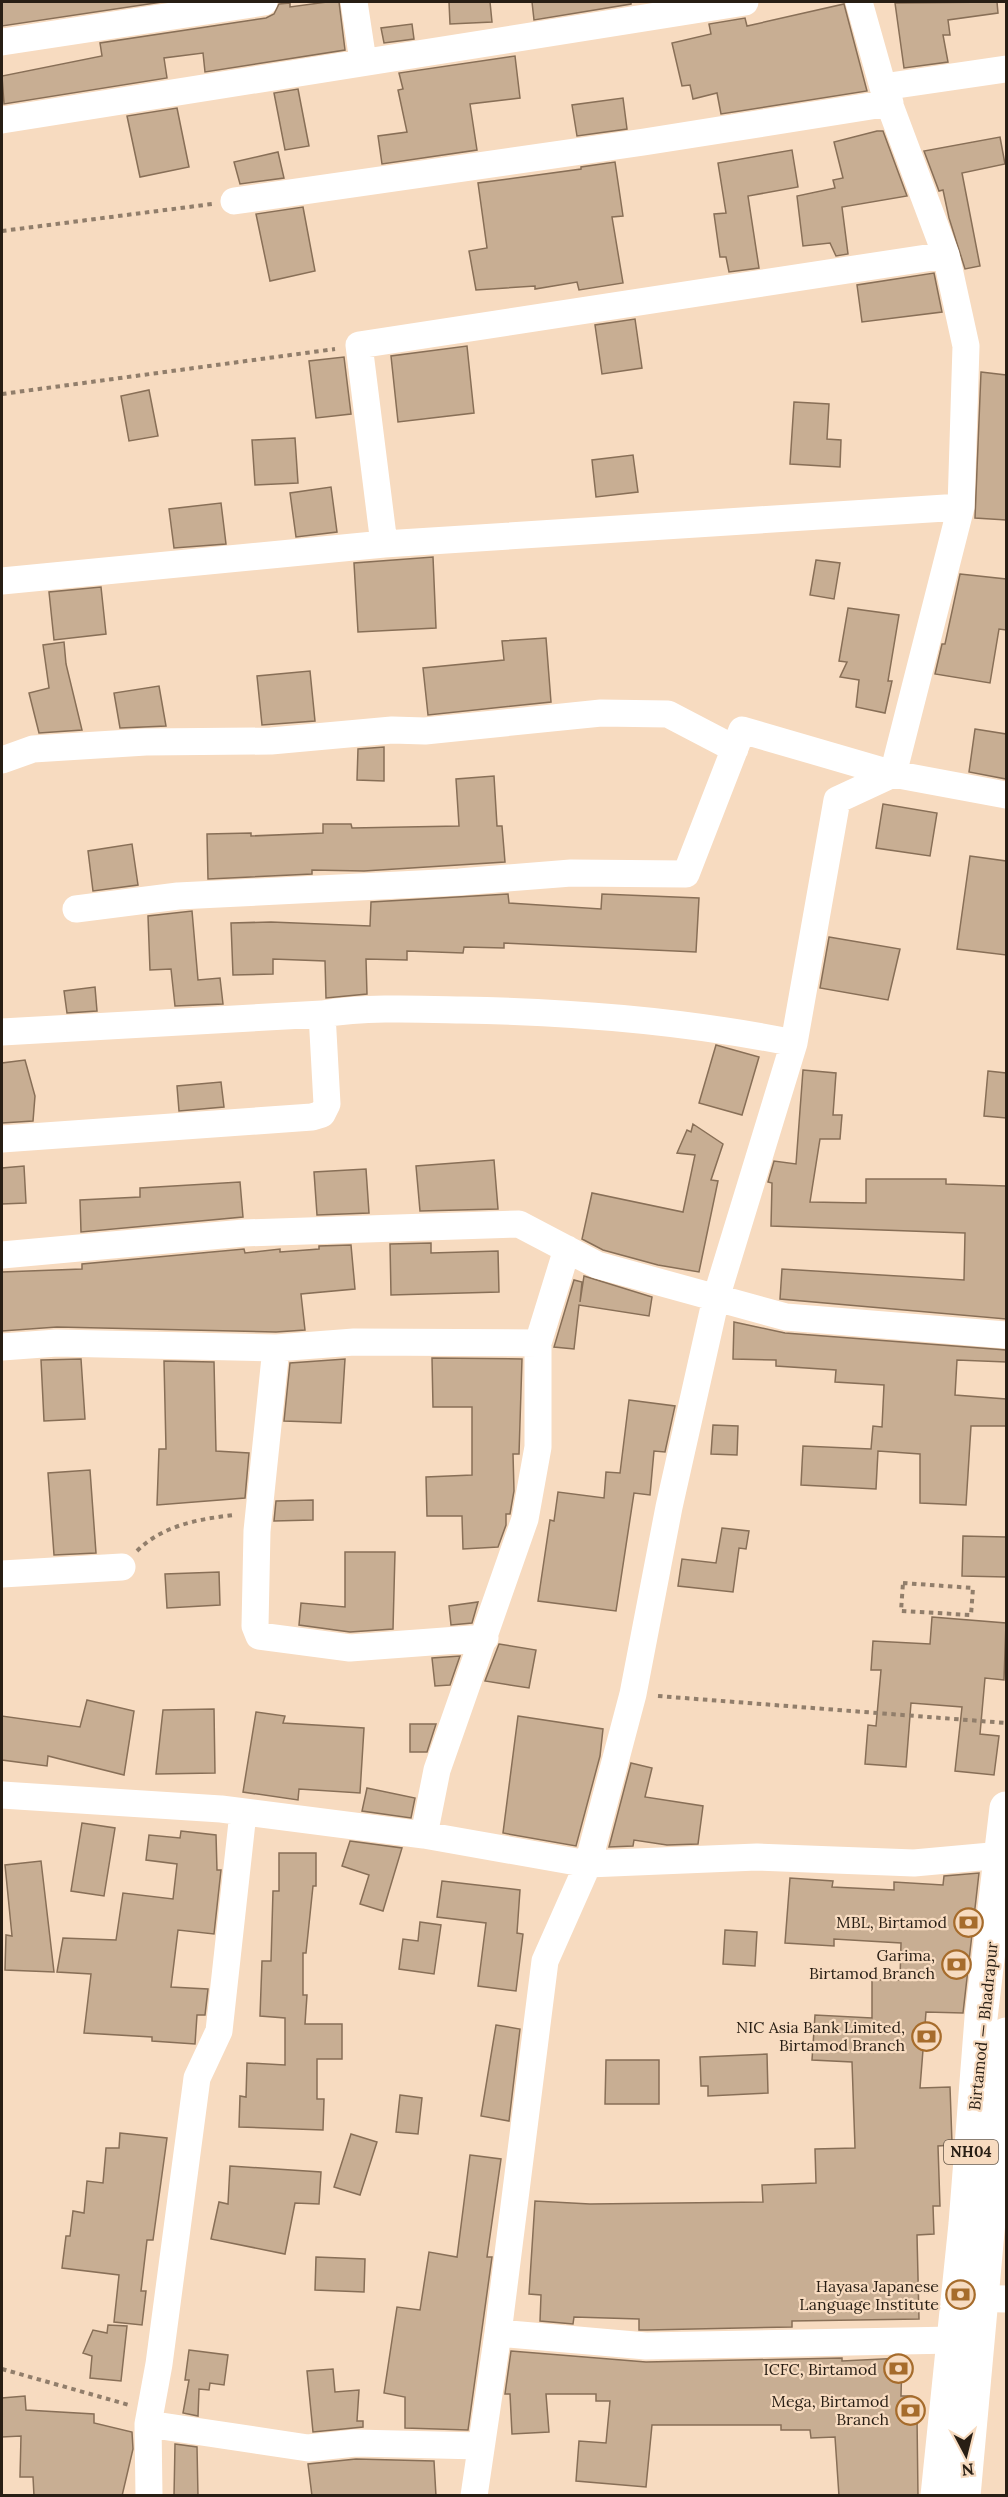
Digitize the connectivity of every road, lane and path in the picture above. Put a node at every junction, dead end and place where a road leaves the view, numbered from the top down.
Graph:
1 (264, 2) edge
2 (354, 2) edge
3 (745, 2) edge
4 (859, 2) edge
5 (2, 42) edge
6 (363, 61) junction
7 (1006, 69) edge
8 (886, 95) junction
9 (2, 120) edge
10 (234, 201) joint
11 (2, 231) edge
12 (946, 255) junction
13 (359, 345) junction
14 (2, 394) edge
15 (961, 507) junction
16 (384, 544) junction
17 (2, 581) edge
18 (735, 749) junction
19 (2, 760) edge
20 (893, 774) junction
21 (1006, 795) edge
22 (76, 909) dead end
23 (322, 1014) junction
24 (2, 1032) edge
25 (794, 1043) junction
26 (2, 1139) edge
27 (567, 1249) junction
28 (2, 1255) edge
29 (716, 1298) junction
30 (1006, 1335) edge
31 (538, 1343) junction
32 (2, 1347) edge
33 (276, 1348) junction
34 (260, 1512) junction
35 (122, 1566) joint
36 (2, 1574) edge
37 (970, 1615) joint
38 (485, 1638) junction
39 (633, 1694) junction
40 (1006, 1724) edge
41 (2, 1795) edge
42 (1006, 1808) edge
43 (243, 1813) junction
44 (424, 1835) junction
45 (1002, 1855) junction
46 (588, 1864) junction
47 (998, 2024) edge
48 (983, 2298) edge
49 (498, 2333) junction
50 (953, 2340) junction
51 (2, 2369) edge
52 (149, 2416) junction
53 (480, 2446) junction
54 (149, 2496) edge
55 (474, 2496) edge
56 (937, 2496) edge
57 (964, 2496) edge

1 - 5 street
2 - 6 street
3 - 6 street
4 - 8 street
6 - 9 street
7 - 8 street
8 - 10 street
8 - 12 street
10 - 11 path
12 - 13 street
12 - 15 street
13 - 14 path
13 - 16 street
15 - 16 street
15 - 20 street
16 - 17 street
18 - 19 street
18 - 20 street
18 - 22 street
20 - 21 street
20 - 25 street
23 - 24 street
23 - 25 street
23 - 26 street
25 - 29 street
27 - 28 street
27 - 29 street
27 - 31 street
29 - 30 street
29 - 39 street
31 - 33 street
31 - 38 street
32 - 33 street
33 - 34 street
34 - 35 path
34 - 38 street
35 - 36 street
37 - 37 path
38 - 44 street
39 - 40 path
39 - 46 street
41 - 43 street
42 - 45 main road, Birtamod — Bhadrapur / NH04
43 - 44 street
43 - 52 street
44 - 46 street
45 - 46 street
45 - 47 main road, Birtamod — Bhadrapur / NH04
46 - 49 street
47 - 48 main road, Birtamod — Bhadrapur / NH04
48 - 50 main road, Birtamod — Bhadrapur / NH04
48 - 57 main road, Birtamod — Bhadrapur / NH04
49 - 50 street
49 - 53 street
50 - 56 main road, Birtamod — Bhadrapur / NH04
51 - 52 path
52 - 53 street
52 - 54 street
53 - 55 street

